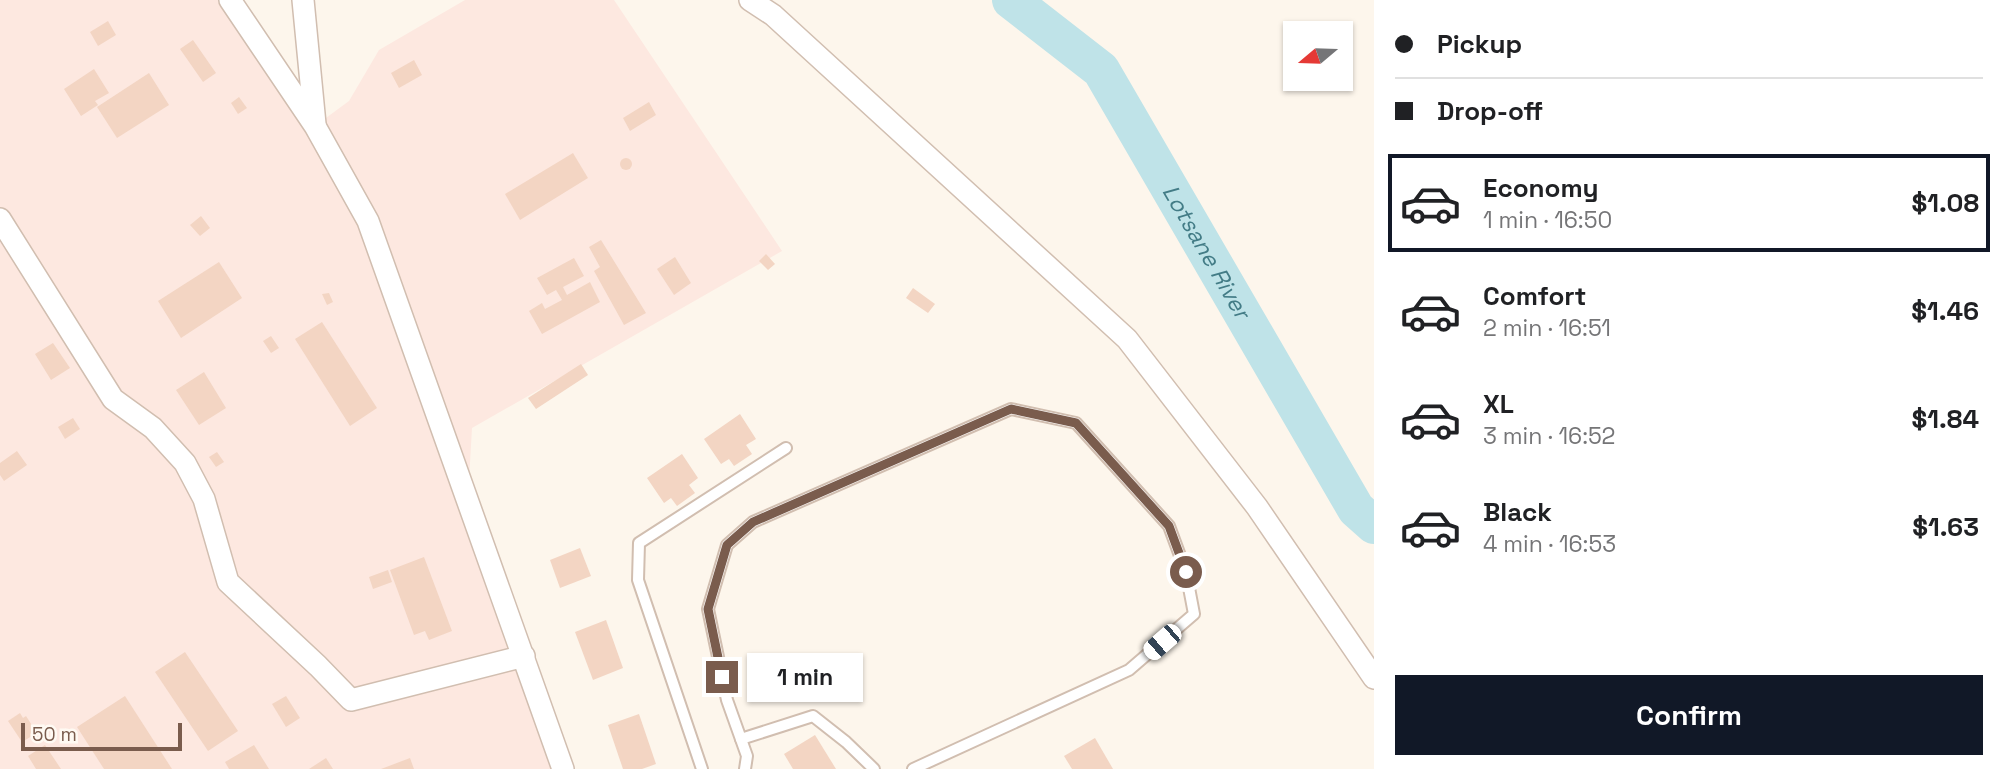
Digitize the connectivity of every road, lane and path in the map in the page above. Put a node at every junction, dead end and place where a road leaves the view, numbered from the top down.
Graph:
1 (230, 0) edge
2 (303, 0) edge
3 (750, 0) edge
4 (315, 126) junction
5 (0, 219) edge
6 (786, 448) dead end
7 (524, 656) junction
8 (1374, 678) edge
9 (741, 738) junction
10 (563, 769) edge
11 (702, 769) edge
12 (745, 769) edge
13 (874, 769) edge
14 (913, 769) edge

1 - 4 street
2 - 4 street
3 - 8 street
4 - 7 street
5 - 7 street
6 - 11 lane
7 - 10 street
9 - 12 lane
9 - 13 lane
9 - 14 lane

